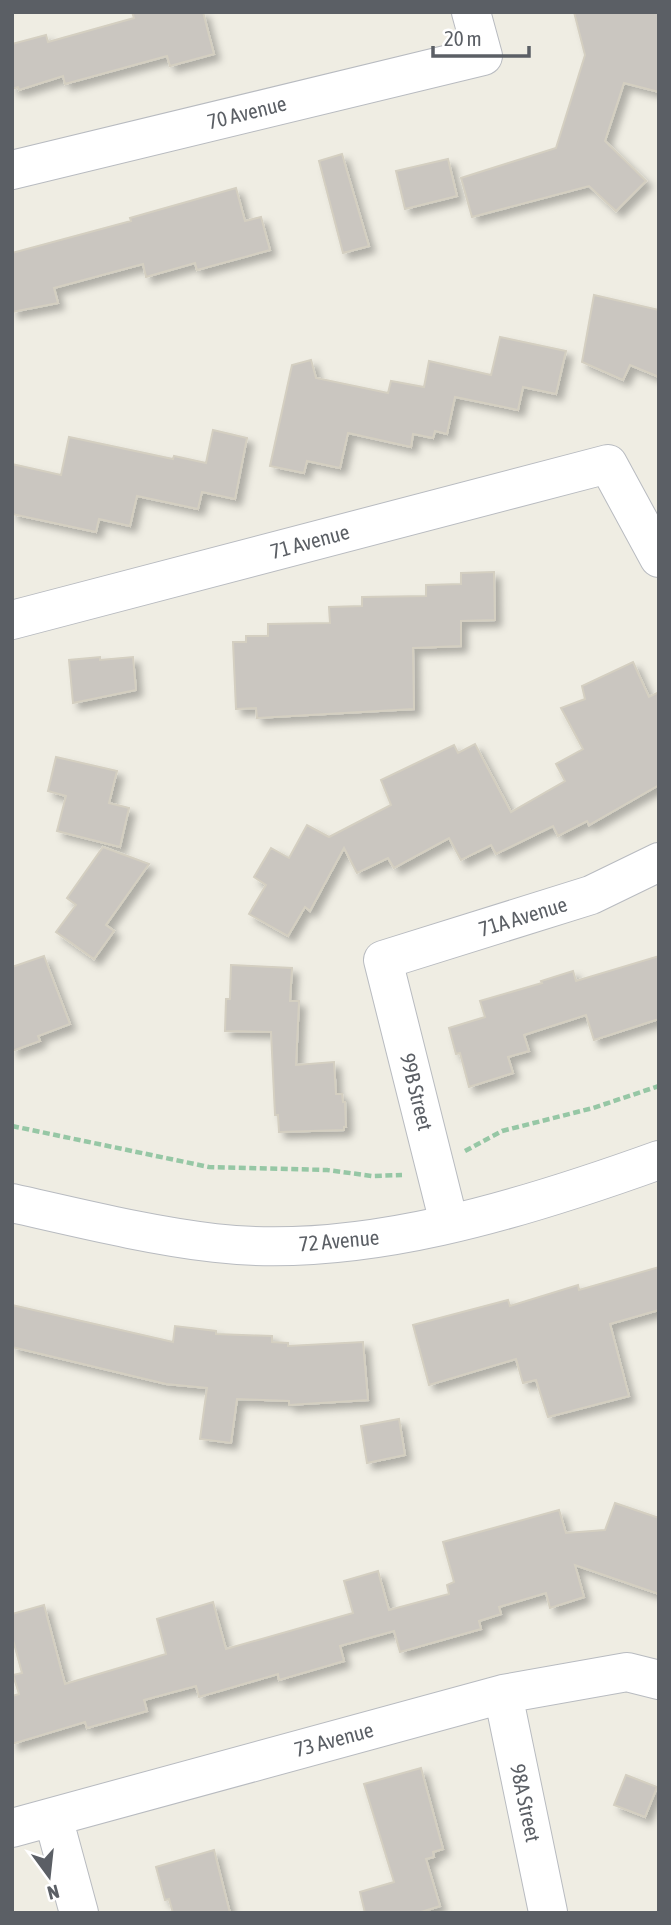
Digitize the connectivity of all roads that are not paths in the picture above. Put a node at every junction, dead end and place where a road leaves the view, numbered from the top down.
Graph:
1 (471, 12) edge
2 (12, 170) edge
3 (659, 558) edge
4 (12, 620) edge
5 (659, 862) edge
6 (383, 960) joint
7 (659, 1160) edge
8 (12, 1203) edge
9 (449, 1223) junction
10 (659, 1680) edge
11 (503, 1694) junction
12 (53, 1817) junction
13 (12, 1828) edge
14 (548, 1912) edge
15 (79, 1913) edge

1 - 2 street, 70 Avenue
3 - 4 street, 71 Avenue
5 - 6 street, 71A Avenue
6 - 9 street, 99B Street
7 - 9 street, 72 Avenue
8 - 9 street, 72 Avenue
10 - 11 street, 73 Avenue
11 - 12 street, 73 Avenue
11 - 14 street, 98A Street
12 - 13 street, 73 Avenue
12 - 15 street

